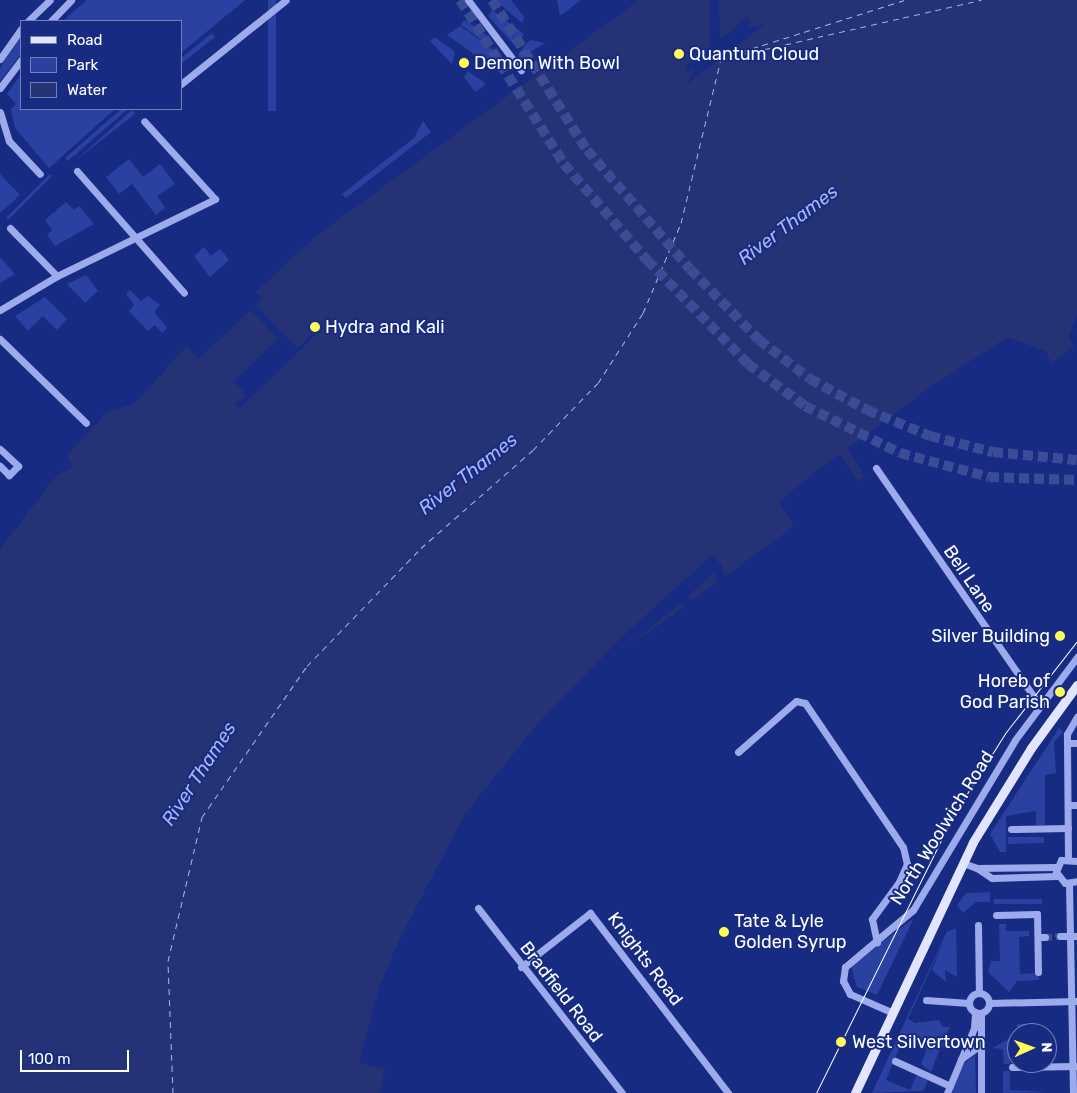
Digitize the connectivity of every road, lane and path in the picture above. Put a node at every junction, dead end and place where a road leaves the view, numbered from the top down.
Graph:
1 (50, 0) edge
2 (71, 0) edge
3 (286, 0) edge
4 (468, 0) edge
5 (29, 20) edge
6 (52, 20) edge
7 (20, 30) edge
8 (0, 59) edge
9 (20, 61) edge
10 (521, 70) dead end
11 (182, 83) edge
12 (0, 88) edge
13 (0, 112) edge
14 (144, 121) dead end
15 (77, 171) dead end
16 (40, 174) dead end
17 (10, 228) dead end
18 (139, 240) junction
19 (57, 276) junction
20 (184, 293) dead end
21 (0, 310) edge
22 (0, 339) edge
23 (86, 423) dead end
24 (0, 449) edge
25 (0, 466) edge
26 (876, 468) dead end
27 (1077, 657) edge
28 (1077, 685) edge
29 (1040, 706) junction
30 (1077, 717) edge
31 (1066, 743) junction
32 (1077, 743) edge
33 (738, 752) dead end
34 (1077, 804) edge
35 (1068, 805) junction
36 (1068, 828) junction
37 (1011, 829) dead end
38 (1068, 858) junction
39 (1077, 861) edge
40 (963, 862) junction
41 (1056, 867) junction
42 (977, 868) junction
43 (1057, 876) junction
44 (1077, 881) edge
45 (1069, 884) junction
46 (478, 908) dead end
47 (996, 915) dead end
48 (978, 925) dead end
49 (1060, 936) tunnel mouth
50 (1074, 936) edge
51 (877, 942) junction
52 (521, 967) junction
53 (1038, 972) dead end
54 (979, 993) junction
55 (926, 1000) dead end
56 (1074, 1001) edge
57 (969, 1002) junction
58 (989, 1003) junction
59 (891, 1012) junction
60 (978, 1012) junction
61 (980, 1045) junction
62 (961, 1060) junction
63 (895, 1061) dead end
64 (1057, 1066) edge
65 (1075, 1066) edge
66 (949, 1089) edge
67 (622, 1093) edge
68 (728, 1093) edge
69 (855, 1093) edge
70 (981, 1093) edge
71 (1073, 1093) edge

1 - 5 street
2 - 6 street
3 - 11 street
4 - 10 street
7 - 8 street
9 - 12 street
13 - 16 street
14 - 18 street
15 - 18 street
17 - 19 street
18 - 19 street
18 - 20 street
19 - 21 street
22 - 23 street
24 - 25 street
26 - 29 street, Bell Lane
27 - 29 street, North Woolwich Road
28 - 40 main road
29 - 51 street, North Woolwich Road
30 - 31 street
31 - 32 street
31 - 35 street
33 - 51 street
34 - 35 street
35 - 36 street
36 - 37 street
36 - 38 street
38 - 39 street
38 - 41 street
40 - 42 street
40 - 59 main road
41 - 42 street
41 - 43 street
42 - 43 street
43 - 45 street
44 - 45 street
45 - 50 street
46 - 52 street, Bradfield Road
47 - 53 street
48 - 54 street
49 - 50 street
50 - 56 street
51 - 59 street, North Woolwich Road
52 - 67 street, Bradfield Road
52 - 68 street, Knights Road
54 - 57 street
54 - 58 street
55 - 57 street
56 - 58 street
56 - 65 street
57 - 60 street
58 - 60 street
59 - 69 main road
60 - 61 street
60 - 62 street
61 - 62 street
61 - 70 street
62 - 66 street
63 - 66 street
64 - 65 street
65 - 71 street

